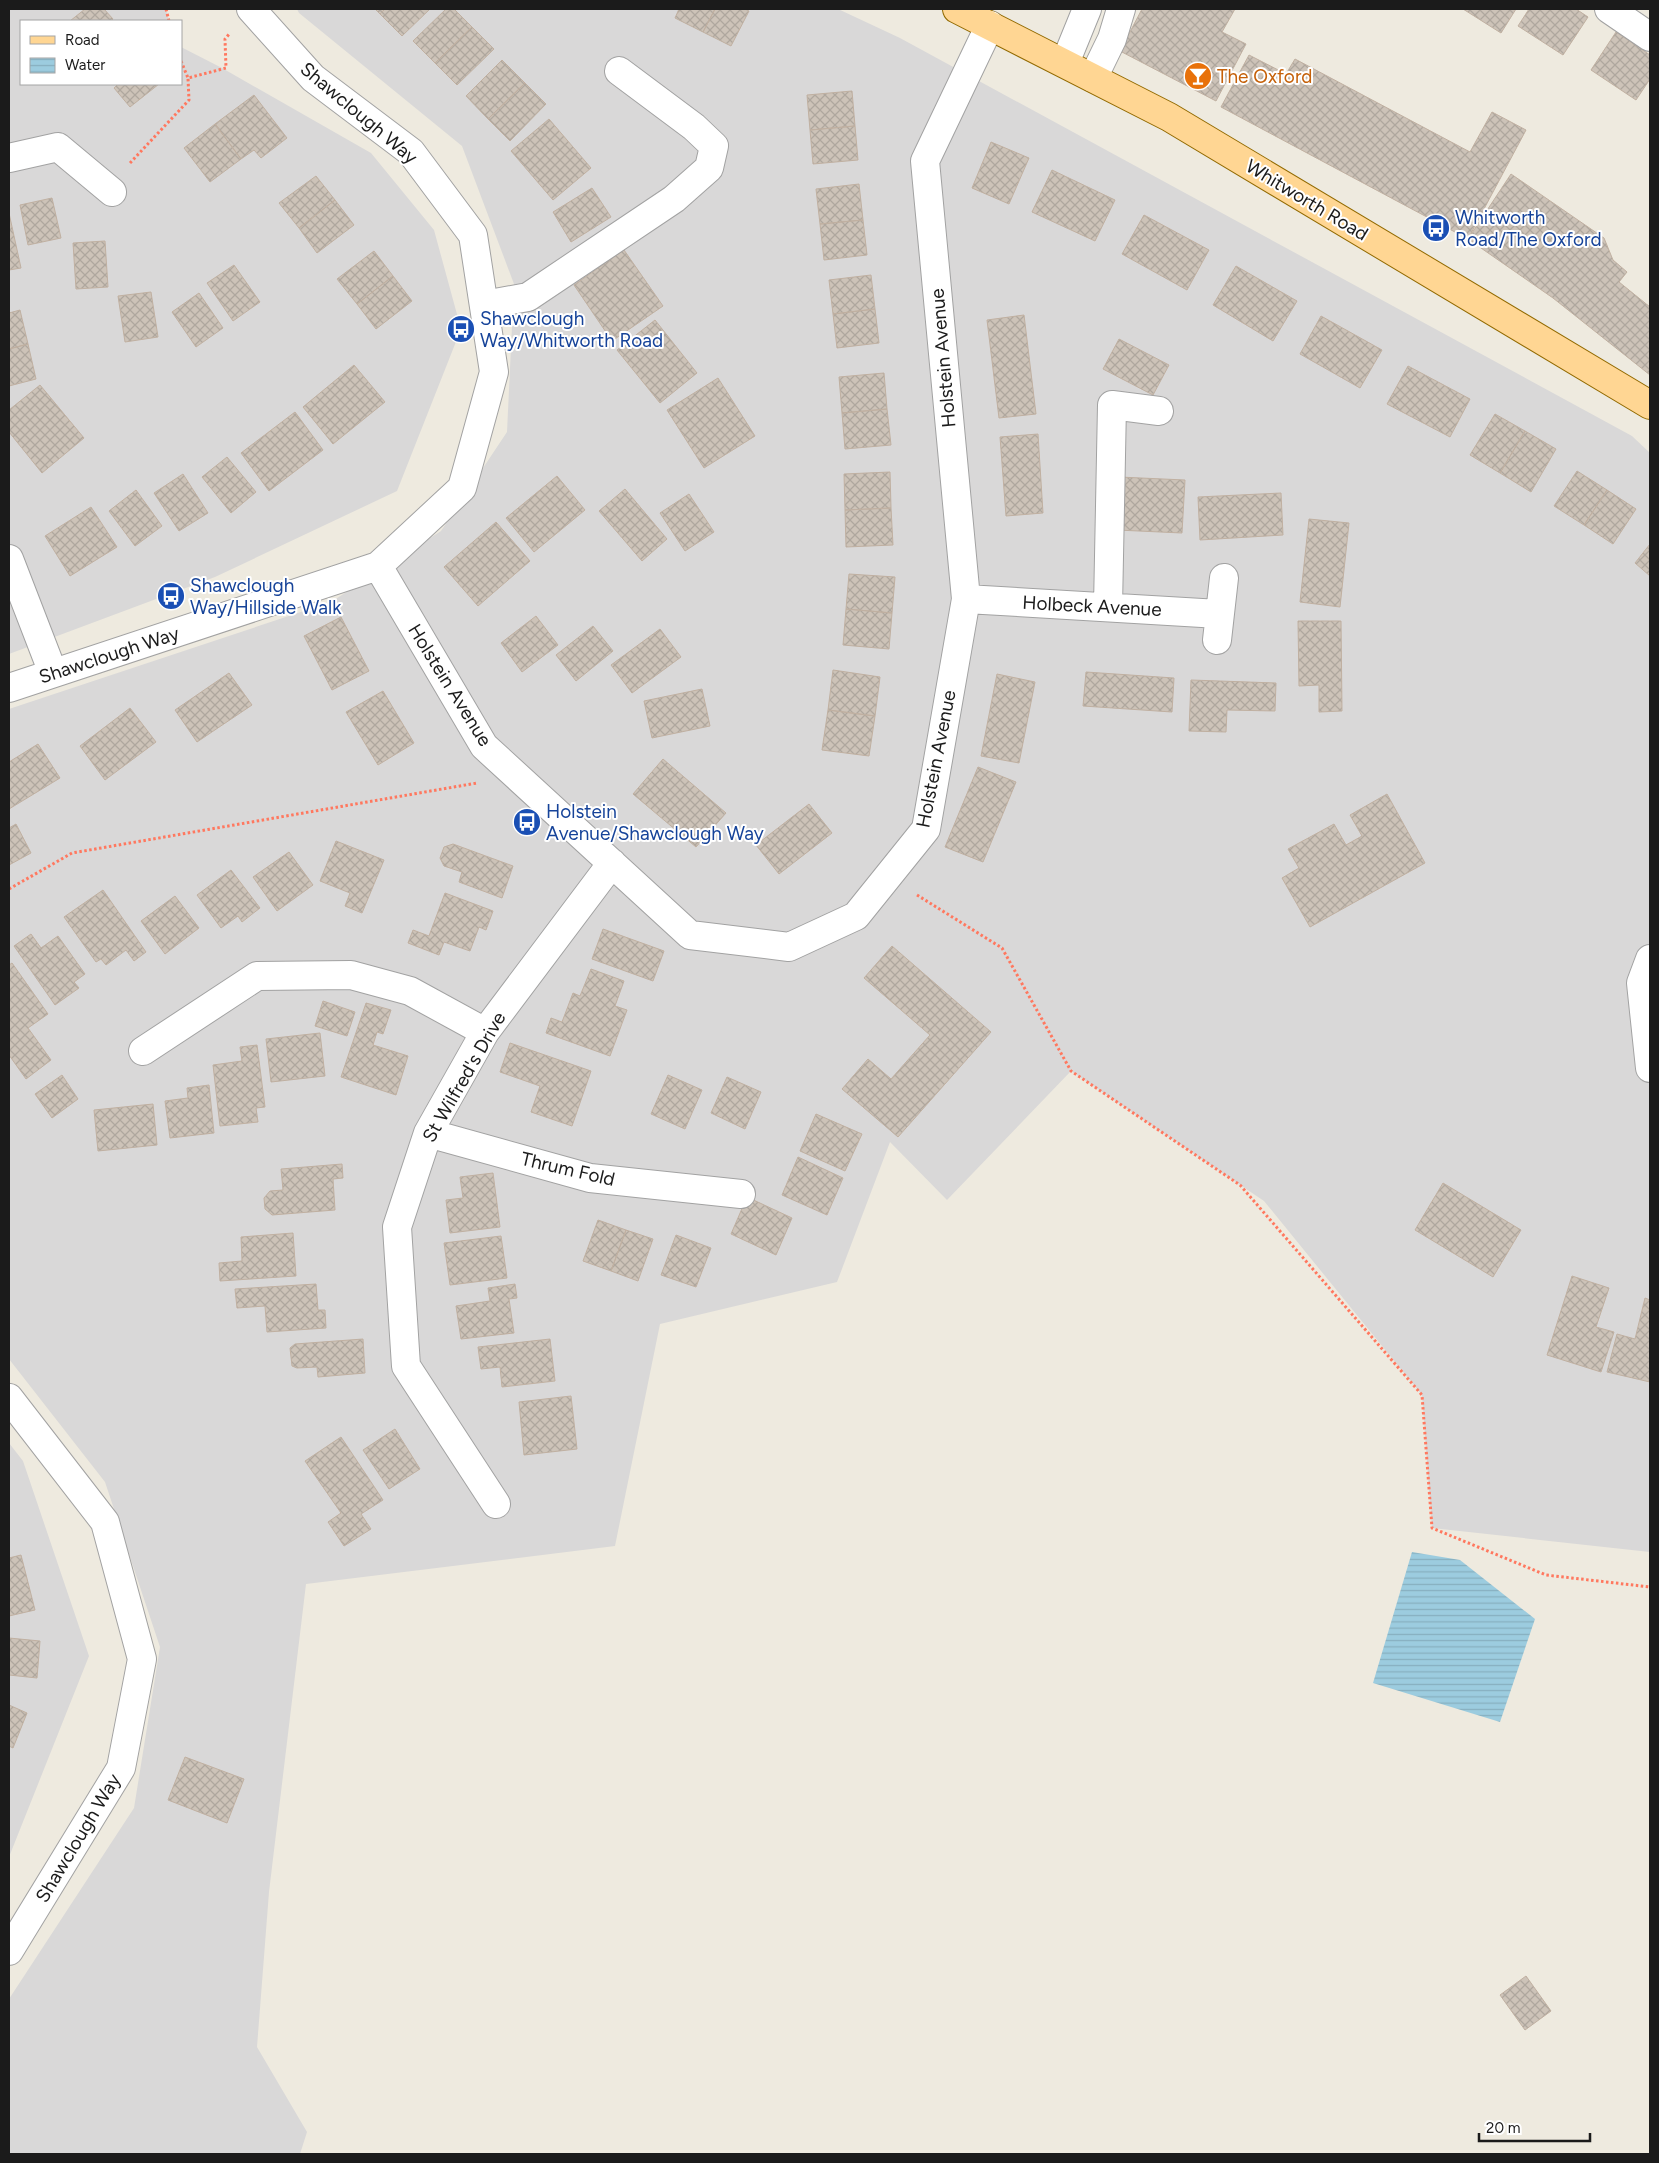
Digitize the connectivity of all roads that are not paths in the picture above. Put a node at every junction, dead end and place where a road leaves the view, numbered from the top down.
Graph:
1 (251, 9) edge
2 (957, 9) edge
3 (1087, 9) edge
4 (1121, 9) edge
5 (1610, 9) edge
6 (990, 25) junction
7 (1650, 37) edge
8 (1065, 63) junction
9 (619, 71) dead end
10 (1093, 78) junction
11 (9, 158) edge
12 (110, 190) road end
13 (484, 304) junction
14 (1650, 405) edge
15 (1159, 411) dead end
16 (9, 559) edge
17 (378, 566) junction
18 (1224, 578) dead end
19 (966, 599) junction
20 (1108, 607) junction
21 (53, 673) junction
22 (9, 688) edge
23 (612, 864) junction
24 (1650, 959) edge
25 (485, 1032) junction
26 (143, 1051) dead end
27 (1650, 1068) edge
28 (428, 1133) junction
29 (741, 1194) dead end
30 (9, 1398) edge
31 (496, 1504) dead end
32 (9, 1951) edge

1 - 13 street, Shawclough Way
2 - 6 main road, Whitworth Road
3 - 8 street
4 - 10 street
5 - 7 street
6 - 8 main road, Whitworth Road
6 - 19 street, Holstein Avenue
8 - 10 main road, Whitworth Road
9 - 13 street
10 - 14 main road, Whitworth Road
11 - 12 street
13 - 17 street, Shawclough Way
15 - 20 street
16 - 21 street
17 - 21 street, Shawclough Way
17 - 23 street, Holstein Avenue
18 - 20 street, Holbeck Avenue
19 - 20 street, Holbeck Avenue
19 - 23 street, Holstein Avenue
21 - 22 street, Shawclough Way
23 - 25 street, St Wilfred's Drive
24 - 27 street
25 - 26 street
25 - 28 street, St Wilfred's Drive
28 - 29 street, Thrum Fold
28 - 31 street, St Wilfred's Drive
30 - 32 street, Shawclough Way

